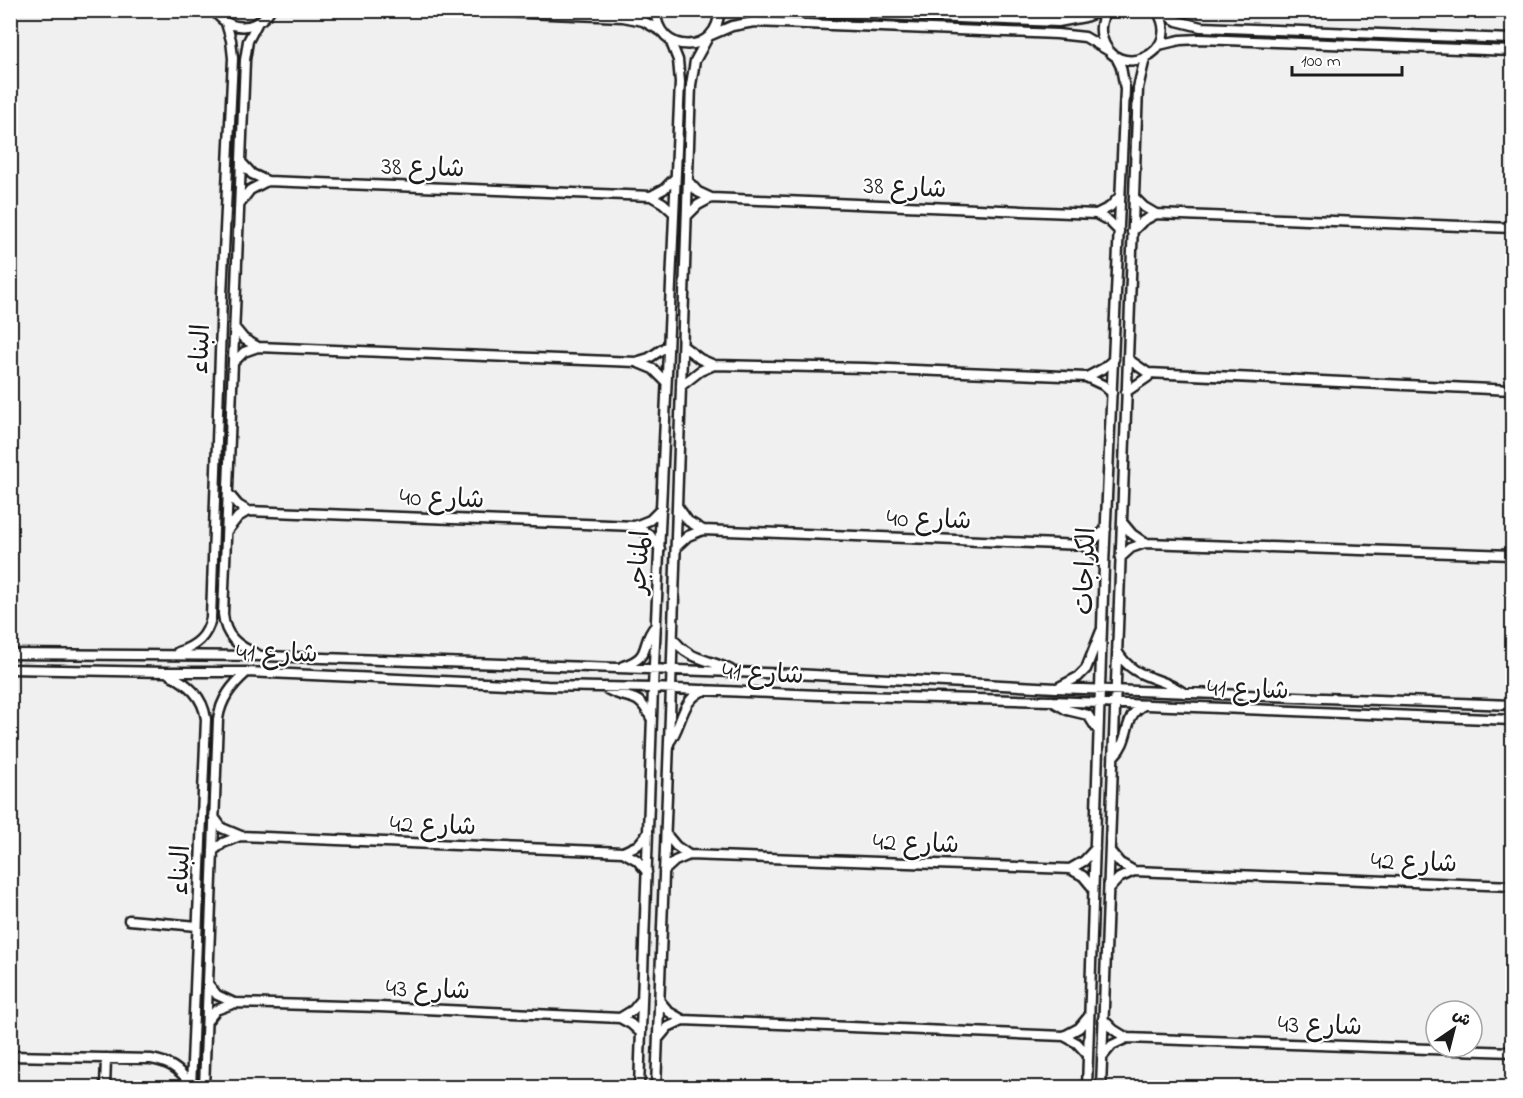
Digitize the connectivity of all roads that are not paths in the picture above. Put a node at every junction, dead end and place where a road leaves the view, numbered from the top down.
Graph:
1 (277, 10) edge
2 (454, 10) edge
3 (656, 10) edge
4 (719, 10) edge
5 (760, 10) edge
6 (1103, 10) edge
7 (1107, 10) edge
8 (1157, 10) edge
9 (214, 11) edge
10 (268, 13) edge
11 (226, 23) junction
12 (257, 24) junction
13 (661, 31) junction
14 (709, 37) junction
15 (1512, 39) edge
16 (670, 40) junction
17 (1160, 45) junction
18 (1109, 51) junction
19 (1512, 51) edge
20 (1116, 57) junction
21 (1145, 58) junction
22 (241, 162) junction
23 (675, 178) junction
24 (267, 181) junction
25 (688, 181) junction
26 (651, 196) junction
27 (1120, 196) junction
28 (1134, 197) junction
29 (711, 198) junction
30 (239, 205) junction
31 (674, 213) junction
32 (1096, 214) junction
33 (1156, 214) junction
34 (687, 216) junction
35 (1512, 228) edge
36 (1119, 231) junction
37 (1132, 232) junction
38 (234, 327) junction
39 (667, 346) junction
40 (683, 346) junction
41 (258, 347) junction
42 (1114, 359) junction
43 (1128, 359) junction
44 (636, 362) junction
45 (233, 363) junction
46 (714, 365) junction
47 (1148, 373) junction
48 (1086, 377) junction
49 (666, 382) junction
50 (681, 386) junction
51 (1512, 390) edge
52 (1126, 392) junction
53 (1112, 393) junction
54 (228, 492) junction
55 (678, 507) junction
56 (662, 508) junction
57 (248, 511) junction
58 (1122, 522) junction
59 (635, 526) junction
60 (1106, 529) junction
61 (703, 530) junction
62 (226, 531) junction
63 (1145, 543) junction
64 (1082, 545) junction
65 (676, 548) junction
66 (660, 549) junction
67 (1512, 555) edge
68 (1120, 558) junction
69 (1104, 565) junction
70 (656, 625) junction
71 (1103, 628) junction
72 (672, 638) junction
73 (1117, 651) junction
74 (10, 654) edge
75 (170, 655) junction
76 (263, 656) junction
77 (617, 668) junction
78 (10, 669) edge
79 (654, 669) junction
80 (672, 670) junction
81 (166, 672) junction
82 (247, 672) junction
83 (734, 672) junction
84 (604, 687) junction
85 (653, 688) junction
86 (672, 688) junction
87 (1056, 688) junction
88 (705, 690) junction
89 (1100, 690) junction
90 (1115, 691) junction
91 (1185, 693) junction
92 (1512, 699) edge
93 (1052, 701) junction
94 (1100, 703) junction
95 (1116, 703) junction
96 (1144, 705) junction
97 (1501, 705) junction
98 (1512, 705) edge
99 (652, 719) junction
100 (1511, 722) edge
101 (1099, 732) junction
102 (669, 743) junction
103 (1114, 756) junction
104 (214, 817) junction
105 (648, 833) junction
106 (666, 834) junction
107 (241, 836) junction
108 (1095, 849) junction
109 (213, 851) junction
110 (1110, 851) junction
111 (624, 852) junction
112 (689, 855) junction
113 (1070, 869) junction
114 (664, 871) junction
115 (1134, 871) junction
116 (647, 872) junction
117 (1512, 886) edge
118 (1094, 888) junction
119 (1108, 890) junction
120 (129, 920) dead end
121 (197, 926) junction
122 (209, 985) junction
123 (642, 999) junction
124 (659, 1000) junction
125 (235, 1003) junction
126 (1089, 1016) junction
127 (620, 1018) junction
128 (1103, 1019) junction
129 (208, 1020) junction
130 (683, 1020) junction
131 (641, 1033) junction
132 (1064, 1036) junction
133 (1127, 1038) junction
134 (658, 1039) junction
135 (1512, 1052) edge
136 (1088, 1055) junction
137 (10, 1056) edge
138 (106, 1058) junction
139 (1102, 1058) junction
140 (191, 1086) edge
141 (105, 1088) edge
142 (204, 1088) edge
143 (639, 1088) edge
144 (656, 1088) edge
145 (1087, 1088) edge
146 (1101, 1088) edge

1 - 10 street
2 - 13 street
3 - 13 street
4 - 14 street, المناجر
5 - 6 street
7 - 18 street
8 - 15 street
8 - 17 street
9 - 11 street
10 - 12 street
11 - 12 street
11 - 75 street, البناء
12 - 22 street, البناء
13 - 16 street
14 - 16 street
14 - 18 street
14 - 25 street, المناجر
16 - 23 street, المناجر
17 - 19 street
17 - 21 street
18 - 20 street
20 - 21 street
20 - 27 street, الكراجات
21 - 28 street, الكراجات
22 - 24 street
22 - 30 street, البناء
23 - 26 street
23 - 31 street, المناجر
24 - 26 street, شارع 38
24 - 30 street
25 - 29 street
25 - 34 street, المناجر
26 - 31 street
27 - 32 street
27 - 36 street, الكراجات
28 - 33 street
28 - 37 street, الكراجات
29 - 32 street, شارع 38
29 - 34 street
30 - 38 street, البناء
31 - 39 street, المناجر
32 - 36 street
33 - 35 street
33 - 37 street
34 - 40 street, المناجر
36 - 42 street, الكراجات
37 - 43 street, الكراجات
38 - 41 street
38 - 45 street, البناء
39 - 44 street
39 - 49 street, المناجر
40 - 46 street
40 - 50 street, المناجر
41 - 44 street
41 - 45 street
42 - 48 street
42 - 53 street, الكراجات
43 - 47 street
43 - 52 street, الكراجات
44 - 49 street
45 - 54 street, البناء
46 - 48 street
46 - 50 street
47 - 51 street
47 - 52 street
48 - 53 street
49 - 56 street, المناجر
50 - 55 street, المناجر
52 - 58 street, الكراجات
53 - 60 street, الكراجات
54 - 57 street
54 - 62 street, البناء
55 - 61 street
55 - 65 street, المناجر
56 - 59 street
56 - 66 street, المناجر
57 - 59 street, شارع 40
57 - 62 street
58 - 63 street
58 - 68 street, الكراجات
59 - 66 street
60 - 64 street
60 - 69 street, الكراجات
61 - 64 street, شارع 40
61 - 65 street
62 - 76 street, البناء
63 - 67 street
63 - 68 street
64 - 69 street
65 - 72 street, المناجر
66 - 70 street, المناجر
68 - 73 street, الكراجات
69 - 71 street, الكراجات
70 - 77 street
70 - 79 street, المناجر
71 - 87 street
71 - 89 street, الكراجات
72 - 80 street, المناجر
72 - 83 street
73 - 90 street, الكراجات
73 - 91 street
74 - 75 street, شارع 41
75 - 76 street, شارع 41
76 - 77 street, شارع 41
77 - 79 street, شارع 41
78 - 81 street, شارع 41
79 - 80 street, شارع 41
79 - 85 street, المناجر
80 - 83 street, شارع 41
80 - 86 street, المناجر
81 - 82 street, شارع 41
81 - 121 street, البناء
82 - 84 street, شارع 41
82 - 104 street, البناء
83 - 87 street, شارع 41
84 - 85 street, شارع 41
84 - 99 street
85 - 86 street, شارع 41
85 - 99 street, المناجر
86 - 88 street, شارع 41
86 - 102 street, المناجر
87 - 89 street, شارع 41
88 - 93 street, شارع 41
88 - 102 street, المناجر
89 - 90 street, شارع 41
89 - 94 street, الكراجات
90 - 91 street, شارع 41
90 - 95 street, الكراجات
91 - 97 street, شارع 41
92 - 97 street
93 - 94 street, شارع 41
93 - 101 street
94 - 95 street, شارع 41
94 - 101 street, الكراجات
95 - 96 street, شارع 41
95 - 103 street, الكراجات
96 - 100 street, شارع 41
96 - 103 street
97 - 98 street, شارع 41
99 - 105 street, المناجر
101 - 108 street, الكراجات
102 - 106 street, المناجر
103 - 110 street, الكراجات
104 - 107 street
104 - 109 street, البناء
105 - 111 street
105 - 116 street, المناجر
106 - 112 street
106 - 114 street, المناجر
107 - 109 street, شارع 42
107 - 111 street, شارع 42
108 - 113 street
108 - 118 street, الكراجات
109 - 122 street, البناء
110 - 115 street
110 - 119 street, الكراجات
111 - 116 street
112 - 113 street, شارع 42
112 - 114 street
113 - 118 street
114 - 124 street, المناجر
115 - 117 street, شارع 42
115 - 119 street
116 - 123 street, المناجر
118 - 126 street, الكراجات
119 - 128 street, الكراجات
120 - 121 street
121 - 140 street, البناء
122 - 125 street
122 - 129 street, البناء
123 - 127 street
123 - 131 street, المناجر
124 - 130 street
124 - 134 street, المناجر
125 - 127 street, شارع 43
125 - 129 street
126 - 132 street
126 - 136 street, الكراجات
127 - 131 street
128 - 133 street
128 - 139 street, الكراجات
129 - 142 street, البناء
130 - 132 street
130 - 134 street
131 - 143 street, المناجر
132 - 136 street
133 - 135 street, شارع 43
133 - 139 street
134 - 144 street, المناجر
136 - 145 street, الكراجات
137 - 138 street
138 - 140 street
138 - 141 street
139 - 146 street, الكراجات

